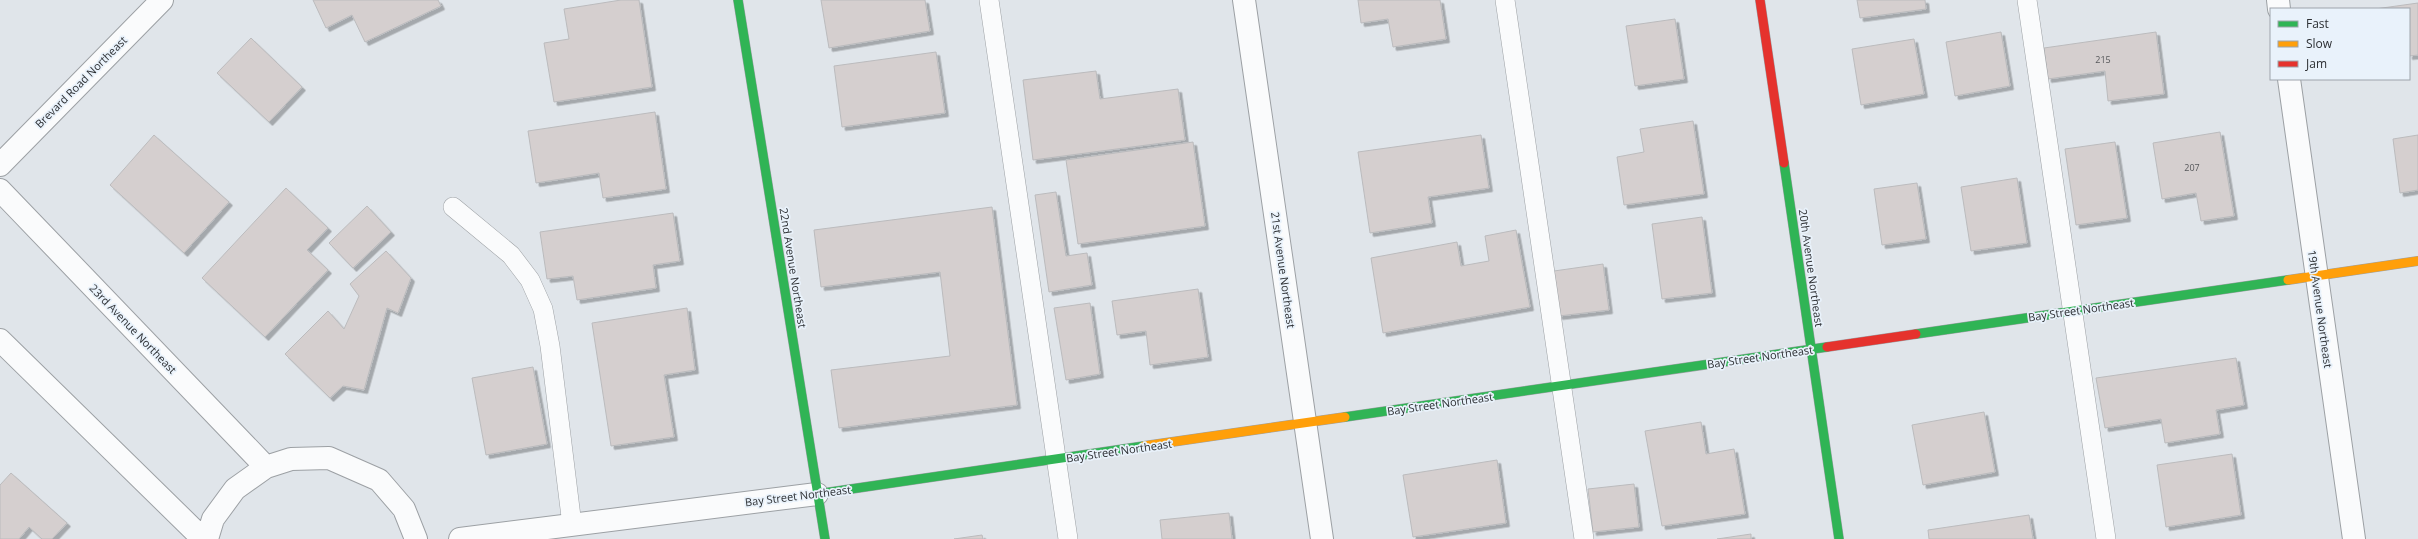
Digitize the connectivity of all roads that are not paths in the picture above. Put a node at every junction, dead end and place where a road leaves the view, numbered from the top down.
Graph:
1 (162, 0) edge
2 (738, 0) edge
3 (989, 0) edge
4 (1244, 0) edge
5 (1505, 0) edge
6 (1760, 0) edge
7 (2027, 0) edge
8 (2289, 80) edge
9 (0, 165) edge
10 (0, 190) edge
11 (453, 207) dead end
12 (2418, 260) edge
13 (2315, 275) junction
14 (2072, 311) junction
15 (0, 340) edge
16 (1811, 349) junction
17 (1562, 386) junction
18 (1305, 424) junction
19 (1056, 460) junction
20 (266, 467) junction
21 (818, 494) junction
22 (572, 525) junction
23 (203, 539) edge
24 (206, 539) edge
25 (416, 539) edge
26 (460, 539) edge
27 (825, 539) edge
28 (1068, 539) edge
29 (1322, 539) edge
30 (1584, 539) edge
31 (1839, 539) edge
32 (2106, 539) edge
33 (2354, 539) edge

1 - 9 street, Brevard Road Northeast
2 - 21 street, 22nd Avenue Northeast
3 - 19 lane
4 - 18 street, 21st Avenue Northeast
5 - 17 lane
6 - 16 street, 20th Avenue Northeast
7 - 14 lane
8 - 13 street, 19th Avenue Northeast
10 - 20 street, 23rd Avenue Northeast
11 - 22 lane
12 - 13 street, Bay Street Northeast
13 - 14 street, Bay Street Northeast
13 - 33 street, 19th Avenue Northeast
14 - 16 street, Bay Street Northeast
14 - 32 lane
15 - 23 street
16 - 17 street, Bay Street Northeast
16 - 31 street, 20th Avenue Northeast
17 - 18 street, Bay Street Northeast
17 - 30 lane
18 - 19 street, Bay Street Northeast
18 - 29 street, 21st Avenue Northeast
19 - 21 street, Bay Street Northeast
19 - 28 lane
20 - 24 street
20 - 25 street
21 - 22 street, Bay Street Northeast
21 - 27 street, 22nd Avenue Northeast
22 - 26 street, Bay Street Northeast

